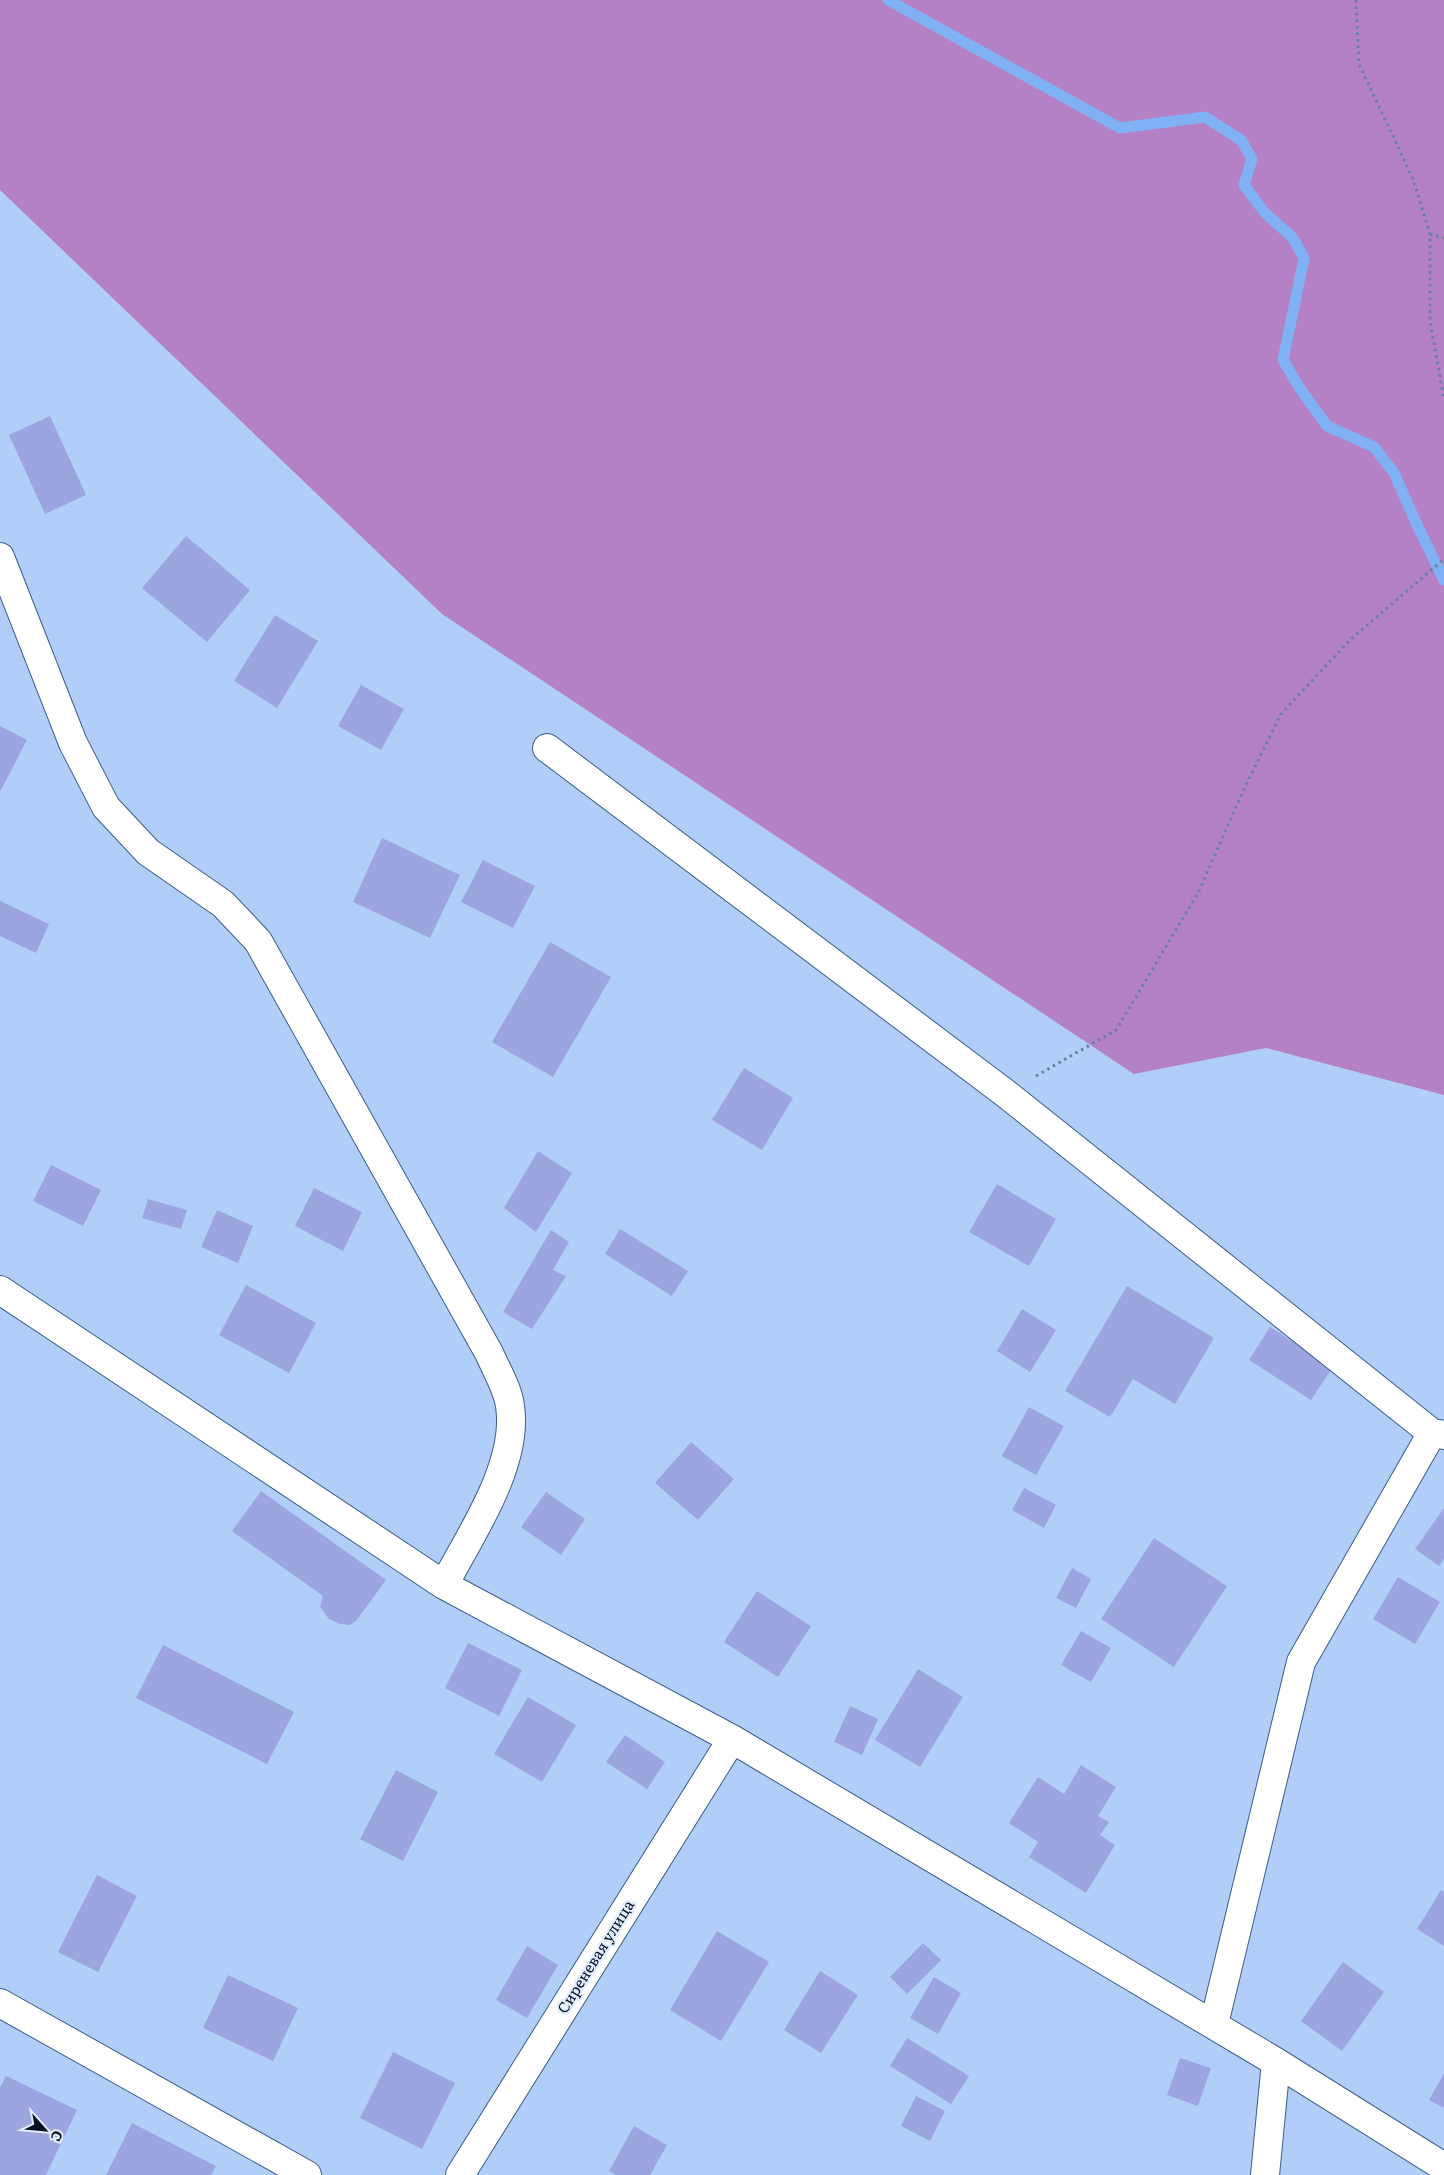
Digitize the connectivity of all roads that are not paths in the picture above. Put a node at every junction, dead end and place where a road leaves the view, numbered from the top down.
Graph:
1 (0, 557) edge
2 (547, 748) dead end
3 (0, 1290) edge
4 (1438, 1434) edge
5 (444, 1584) junction
6 (732, 1739) junction
7 (0, 2003) edge
8 (1214, 2024) junction
9 (1276, 2062) junction
10 (1444, 2167) edge
11 (307, 2175) edge
12 (460, 2175) edge
13 (1265, 2175) edge

1 - 5 lane
2 - 4 lane
3 - 5 lane
4 - 8 lane
5 - 6 lane
6 - 8 lane
6 - 12 lane, Сиреневая улица
7 - 11 lane
8 - 9 lane
9 - 10 lane
9 - 13 lane

